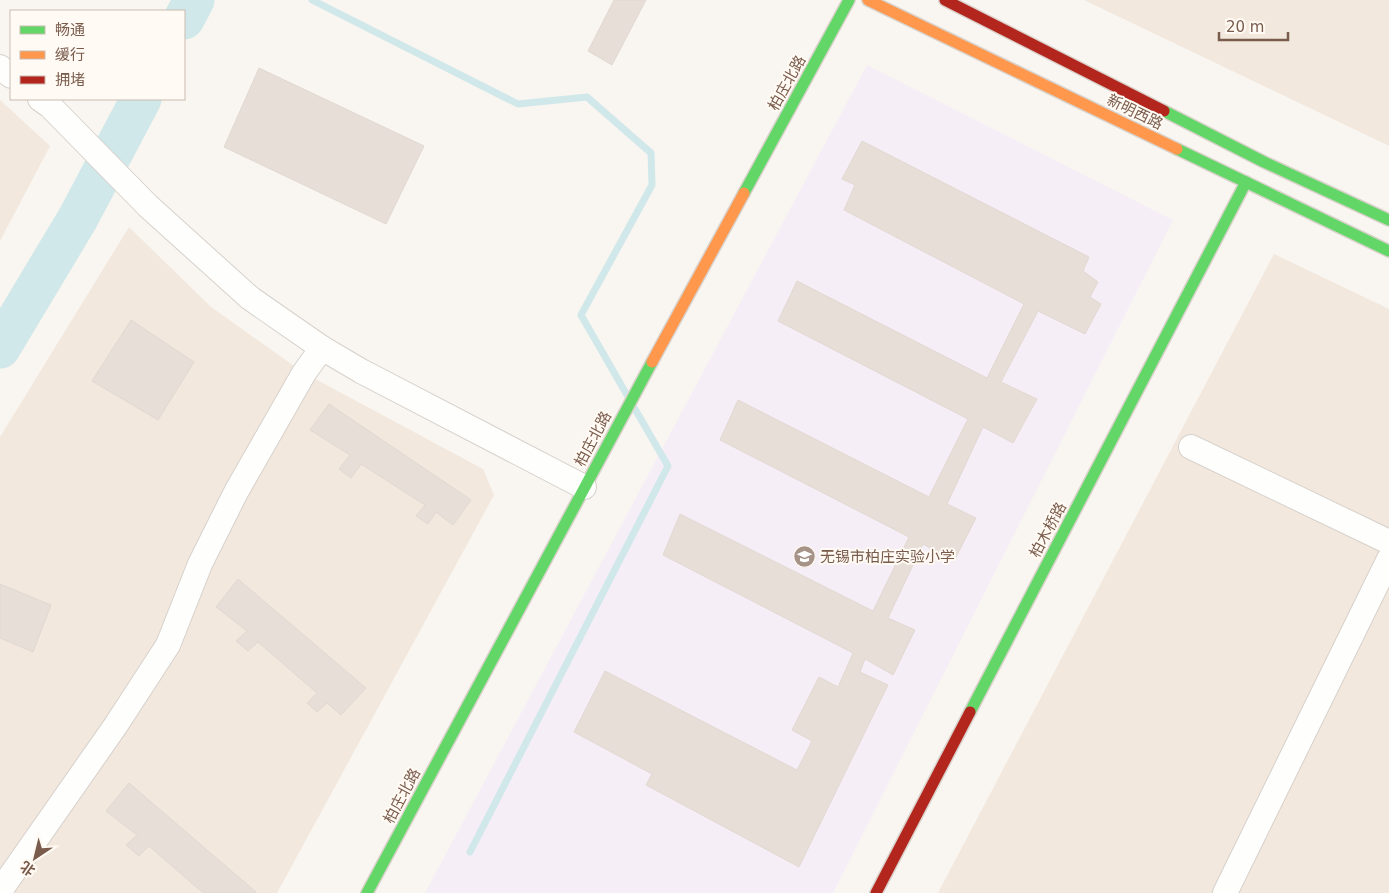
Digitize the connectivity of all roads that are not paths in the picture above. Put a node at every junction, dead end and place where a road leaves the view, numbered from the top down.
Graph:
1 (849, 0) edge
2 (868, 0) edge
3 (945, 0) edge
4 (0, 67) edge
5 (10, 75) edge
6 (45, 102) edge
7 (1246, 182) junction
8 (1389, 220) edge
9 (1389, 251) edge
10 (322, 348) junction
11 (1191, 447) dead end
12 (584, 487) junction
13 (1389, 542) edge
14 (1389, 559) edge
15 (0, 891) edge
16 (367, 893) edge
17 (876, 893) edge
18 (1226, 893) edge

1 - 12 street, 柏庄北路
2 - 7 street, 新明西路
3 - 8 street, 新明西路
4 - 5 street
6 - 10 street
7 - 9 street, 新明西路
7 - 17 street, 柏木桥路
10 - 12 street
10 - 15 street
11 - 13 street
12 - 16 street, 柏庄北路
14 - 18 street

